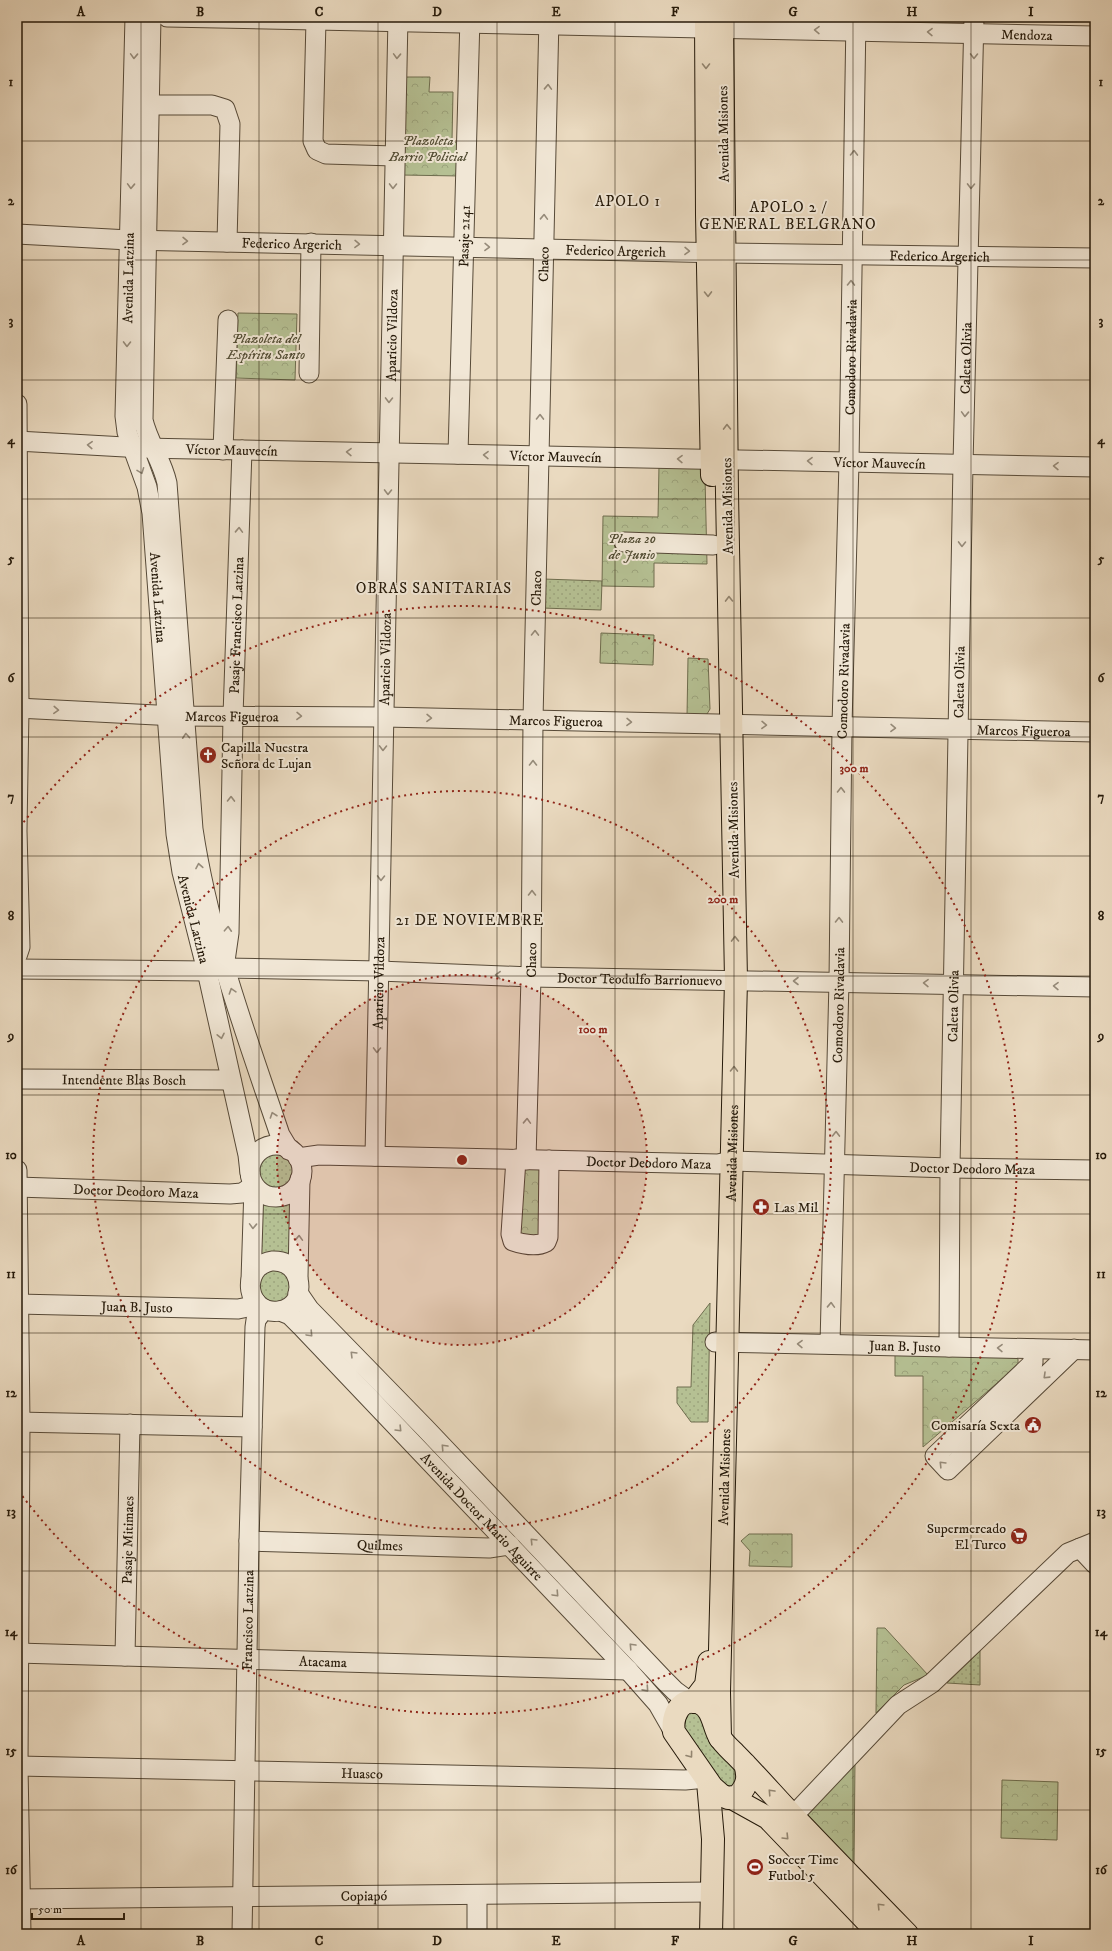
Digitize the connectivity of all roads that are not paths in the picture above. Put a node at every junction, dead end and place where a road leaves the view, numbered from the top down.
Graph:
1 (135, 17) edge
2 (151, 17) edge
3 (168, 17) edge
4 (233, 18) edge
5 (398, 19) edge
6 (316, 20) junction
7 (470, 20) edge
8 (549, 20) edge
9 (714, 22) edge
10 (856, 24) edge
11 (974, 25) edge
12 (1095, 36) edge
13 (149, 105) junction
14 (394, 156) junction
15 (17, 234) edge
16 (138, 240) junction
17 (227, 242) junction
18 (311, 243) junction
19 (392, 245) junction
20 (464, 246) junction
21 (543, 248) junction
22 (716, 252) junction
23 (852, 254) junction
24 (969, 256) junction
25 (1095, 258) edge
26 (228, 320) dead end
27 (309, 373) dead end
28 (17, 404) edge
29 (18, 441) edge
30 (131, 448) junction
31 (154, 448) junction
32 (223, 450) junction
33 (242, 450) junction
34 (388, 453) junction
35 (458, 454) junction
36 (539, 456) junction
37 (719, 460) junction
38 (849, 462) junction
39 (963, 464) junction
40 (1095, 467) edge
41 (624, 542) dead end
42 (714, 545) junction
43 (18, 708) edge
44 (176, 716) junction
45 (233, 716) junction
46 (384, 717) junction
47 (533, 720) junction
48 (724, 724) junction
49 (842, 726) junction
50 (959, 729) junction
51 (1095, 732) edge
52 (17, 831) edge
53 (17, 956) edge
54 (17, 969) edge
55 (216, 970) junction
56 (379, 971) junction
57 (531, 977) junction
58 (728, 980) junction
59 (839, 981) junction
60 (954, 984) junction
61 (1095, 987) edge
62 (17, 1079) edge
63 (231, 1080) junction
64 (294, 1154) junction
65 (375, 1156) junction
66 (521, 1160) junction
67 (549, 1160) junction
68 (725, 1163) junction
69 (835, 1164) junction
70 (950, 1168) junction
71 (1095, 1170) edge
72 (300, 1179) junction
73 (17, 1181) edge
74 (253, 1182) junction
75 (250, 1280) junction
76 (298, 1285) junction
77 (18, 1304) edge
78 (267, 1307) junction
79 (721, 1342) junction
80 (830, 1344) junction
81 (949, 1347) junction
82 (1034, 1349) junction
83 (1074, 1349) junction
84 (1095, 1350) edge
85 (18, 1422) edge
86 (130, 1424) junction
87 (252, 1427) junction
88 (249, 1541) junction
89 (510, 1545) junction
90 (1087, 1545) edge
91 (1095, 1564) edge
92 (18, 1653) edge
93 (125, 1656) junction
94 (246, 1660) junction
95 (628, 1670) junction
96 (692, 1702) junction
97 (674, 1732) junction
98 (720, 1738) junction
99 (745, 1764) junction
100 (18, 1766) edge
101 (244, 1770) junction
102 (707, 1780) junction
103 (732, 1798) junction
104 (793, 1816) junction
105 (713, 1839) junction
106 (711, 1892) junction
107 (477, 1895) junction
108 (242, 1897) junction
109 (18, 1899) edge
110 (21, 1934) edge
111 (242, 1934) edge
112 (478, 1934) edge
113 (711, 1934) edge
114 (879, 1934) edge
115 (907, 1934) edge

1 -> 16 street, Avenida Latzina
2 - 13 street, Avenida Latzina
3 - 4 street, Mendoza
4 - 6 street, Mendoza
5 - 6 street, Mendoza
5 - 7 street, Mendoza
5 -> 14 street, Aparicio Vildoza
6 - 14 street
7 - 8 street, Mendoza
7 - 20 street, Pasaje 2141
8 - 9 street, Mendoza
21 -> 8 street, Chaco
10 -> 9 street, Mendoza
9 - 22 main road, Avenida Misiones
11 -> 10 street, Mendoza
23 -> 10 street, Comodoro Rivadavia
11 - 12 street, Mendoza
11 -> 24 street, Caleta Olivia
13 - 16 street, Avenida Latzina
13 - 17 street
14 -> 19 street, Aparicio Vildoza
15 - 16 street, Federico Argerich
16 -> 17 street, Federico Argerich
16 -> 30 street, Avenida Latzina
16 - 31 street, Avenida Latzina
17 - 18 street, Federico Argerich
18 -> 19 street, Federico Argerich
18 - 27 street
19 - 20 street, Federico Argerich
19 -> 34 street, Aparicio Vildoza
20 -> 21 street, Federico Argerich
20 - 35 street, Pasaje 2141
21 -> 22 street, Federico Argerich
36 -> 21 street, Chaco
22 - 23 street, Federico Argerich
22 - 37 main road, Avenida Misiones
23 - 24 street, Federico Argerich
38 -> 23 street, Comodoro Rivadavia
24 - 25 street, Federico Argerich
24 -> 39 street, Caleta Olivia
26 - 32 street
28 - 29 street
30 -> 29 street, Víctor Mauvecín
29 - 43 street
30 - 31 street, Víctor Mauvecín
30 -> 44 street, Avenida Latzina
31 - 32 street, Víctor Mauvecín
31 - 44 street, Avenida Latzina
32 - 33 street, Víctor Mauvecín
34 -> 33 street, Víctor Mauvecín
45 -> 33 street, Pasaje Francisco Latzina
34 - 35 street, Víctor Mauvecín
34 -> 46 street, Aparicio Vildoza
36 -> 35 street, Víctor Mauvecín
37 -> 36 street, Víctor Mauvecín
47 -> 36 street, Chaco
38 -> 37 street, Víctor Mauvecín
37 - 42 main road, Avenida Misiones
48 -> 37 main road, Avenida Misiones
38 - 39 street, Víctor Mauvecín
38 - 49 street, Comodoro Rivadavia
40 -> 39 street, Víctor Mauvecín
39 -> 50 street, Caleta Olivia
41 - 42 street
42 - 48 main road, Avenida Misiones
43 -> 44 street, Marcos Figueroa
43 - 52 street
44 - 45 street, Marcos Figueroa
44 - 55 street, Avenida Latzina
45 -> 46 street, Marcos Figueroa
55 -> 45 street, Pasaje Francisco Latzina
46 -> 47 street, Marcos Figueroa
46 -> 56 street, Aparicio Vildoza
47 -> 48 street, Marcos Figueroa
57 -> 47 street, Chaco
48 -> 49 street, Marcos Figueroa
48 - 58 main road, Avenida Misiones
49 -> 50 street, Marcos Figueroa
59 -> 49 street, Comodoro Rivadavia
50 - 51 street, Marcos Figueroa
50 - 60 street, Caleta Olivia
52 - 53 street
54 - 55 street, Doctor Teodulfo Barrionuevo
55 - 56 street, Doctor Teodulfo Barrionuevo
55 -> 63 street, Avenida Latzina
64 -> 55 street, Avenida Latzina
57 -> 56 street, Doctor Teodulfo Barrionuevo
56 -> 65 street, Aparicio Vildoza
57 - 58 street, Doctor Teodulfo Barrionuevo
66 -> 57 street, Chaco
59 -> 58 street, Doctor Teodulfo Barrionuevo
58 - 68 main road, Avenida Misiones
60 -> 59 street, Doctor Teodulfo Barrionuevo
69 -> 59 street, Comodoro Rivadavia
61 -> 60 street, Doctor Teodulfo Barrionuevo
60 - 70 street, Caleta Olivia
62 - 63 street, Intendente Blas Bosch
63 - 74 street, Avenida Latzina
64 - 65 street, Doctor Deodoro Maza
64 - 72 street
64 - 74 street
65 - 66 street, Doctor Deodoro Maza
66 - 67 street, Doctor Deodoro Maza
66 - 67 street, Chaco
67 - 68 street, Doctor Deodoro Maza
68 - 69 street, Doctor Deodoro Maza
68 - 79 main road, Avenida Misiones
69 - 70 street, Doctor Deodoro Maza
80 -> 69 street, Comodoro Rivadavia
70 - 71 street, Doctor Deodoro Maza
70 - 81 street, Caleta Olivia
72 - 74 street
76 -> 72 street
73 - 74 street, Doctor Deodoro Maza
73 - 77 street
74 -> 75 street, Avenida Latzina
75 - 76 street
75 - 78 street
76 - 78 street
96 -> 76 street, Avenida Doctor Mario Aguirre
77 - 78 street, Juan B. Justo
77 - 85 street
78 - 87 street, Francisco Latzina
78 -> 89 street, Avenida Doctor Mario Aguirre
80 -> 79 street, Juan B. Justo
79 - 96 main road, Avenida Misiones
79 - 98 main road, Avenida Misiones
80 - 81 street, Juan B. Justo
82 -> 81 street, Juan B. Justo
82 - 83 street, Juan B. Justo
83 -> 82 street
83 - 84 street, Juan B. Justo
85 - 86 street
85 - 92 street
86 - 87 street
86 - 93 street, Pasaje Mitimaes
87 - 88 street, Francisco Latzina
88 - 89 street, Quilmes
88 - 94 street, Francisco Latzina
89 -> 95 street, Avenida Doctor Mario Aguirre
90 - 91 street
90 - 104 street
92 - 93 street, Atacama
92 - 100 street
93 - 94 street, Atacama
94 - 95 street, Atacama
94 - 101 street, Francisco Latzina
95 -> 97 street, Avenida Doctor Mario Aguirre
96 - 97 main road, Avenida Misiones
96 - 98 main road
97 -> 102 main road
98 - 99 main road
99 - 103 main road
104 -> 99 main road
100 - 101 street, Huasco
100 - 109 street
101 - 102 street, Huasco
101 - 108 street, Francisco Latzina
102 - 103 main road
102 - 105 main road
103 - 105 main road
103 -> 114 main road
115 -> 104 main road
105 - 106 main road
106 - 107 street, Copiapó
106 - 113 main road
107 - 108 street, Copiapó
107 - 112 street
108 - 109 street, Copiapó
108 - 111 street, Francisco Latzina
109 - 110 street

